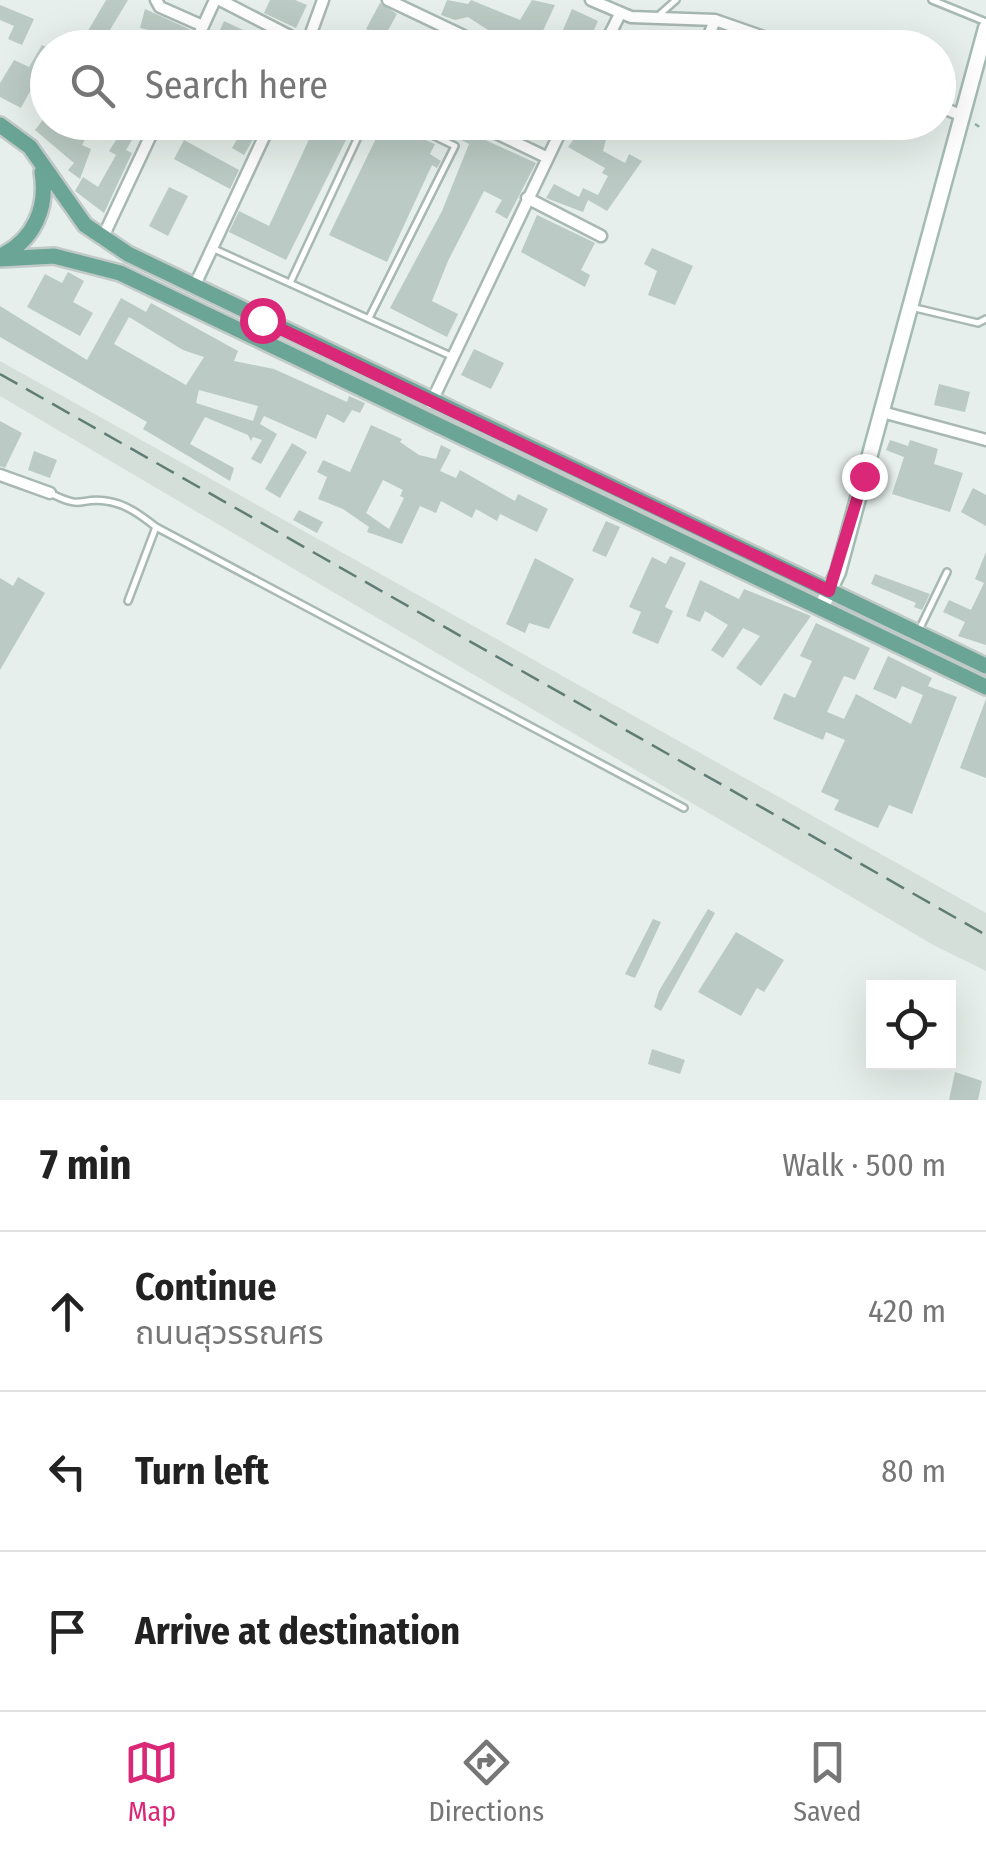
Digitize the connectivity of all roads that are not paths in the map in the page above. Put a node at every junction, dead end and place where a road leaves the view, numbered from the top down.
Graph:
1 (156, 0) edge
2 (217, 0) edge
3 (323, 0) edge
4 (388, 0) edge
5 (591, 0) edge
6 (676, 0) edge
7 (932, 0) edge
8 (620, 14) junction
9 (656, 18) junction
10 (715, 20) junction
11 (986, 25) edge
12 (203, 26) junction
13 (201, 30) edge
14 (276, 30) edge
15 (313, 30) edge
16 (451, 30) edge
17 (612, 30) edge
18 (711, 30) edge
19 (743, 30) edge
20 (956, 113) edge
21 (963, 116) junction
22 (0, 125) edge
23 (149, 140) edge
24 (263, 140) edge
25 (357, 140) edge
26 (442, 140) edge
27 (510, 140) edge
28 (556, 140) edge
29 (34, 154) junction
30 (548, 158) junction
31 (527, 198) junction
32 (602, 236) dead end
33 (102, 239) junction
34 (212, 248) junction
35 (0, 258) edge
36 (290, 283) junction
37 (194, 287) junction
38 (911, 307) junction
39 (368, 318) junction
40 (986, 319) edge
41 (454, 357) junction
42 (431, 403) junction
43 (882, 412) junction
44 (986, 440) edge
45 (0, 474) edge
46 (50, 493) joint
47 (156, 527) junction
48 (948, 572) dead end
49 (829, 591) junction
50 (128, 601) dead end
51 (821, 608) junction
52 (918, 634) junction
53 (986, 666) edge
54 (986, 687) edge
55 (684, 808) dead end

1 - 12 street
2 - 12 street
2 - 14 street
3 - 15 street
4 - 16 street
5 - 8 street
6 - 9 lane
7 - 11 lane
8 - 9 street
8 - 17 street
9 - 10 street
10 - 18 street
10 - 19 street
11 - 21 main road
12 - 13 street
20 - 21 street
21 - 38 main road
22 - 29 main road
23 - 33 street
24 - 34 street
25 - 36 lane
26 - 39 lane
27 - 30 street
28 - 30 street
29 - 33 main road
29 - 35 main road
30 - 31 street
31 - 32 street
31 - 41 street
33 - 37 main road
34 - 36 lane
34 - 37 street
35 - 51 main road
36 - 39 lane
37 - 42 main road
38 - 40 lane
38 - 43 main road
39 - 41 lane
41 - 42 street
42 - 49 main road
43 - 44 street
43 - 49 main road
45 - 46 street
46 - 47 lane
47 - 50 lane
47 - 55 lane
48 - 52 lane
49 - 51 main road
49 - 52 main road
51 - 54 main road
52 - 53 main road

